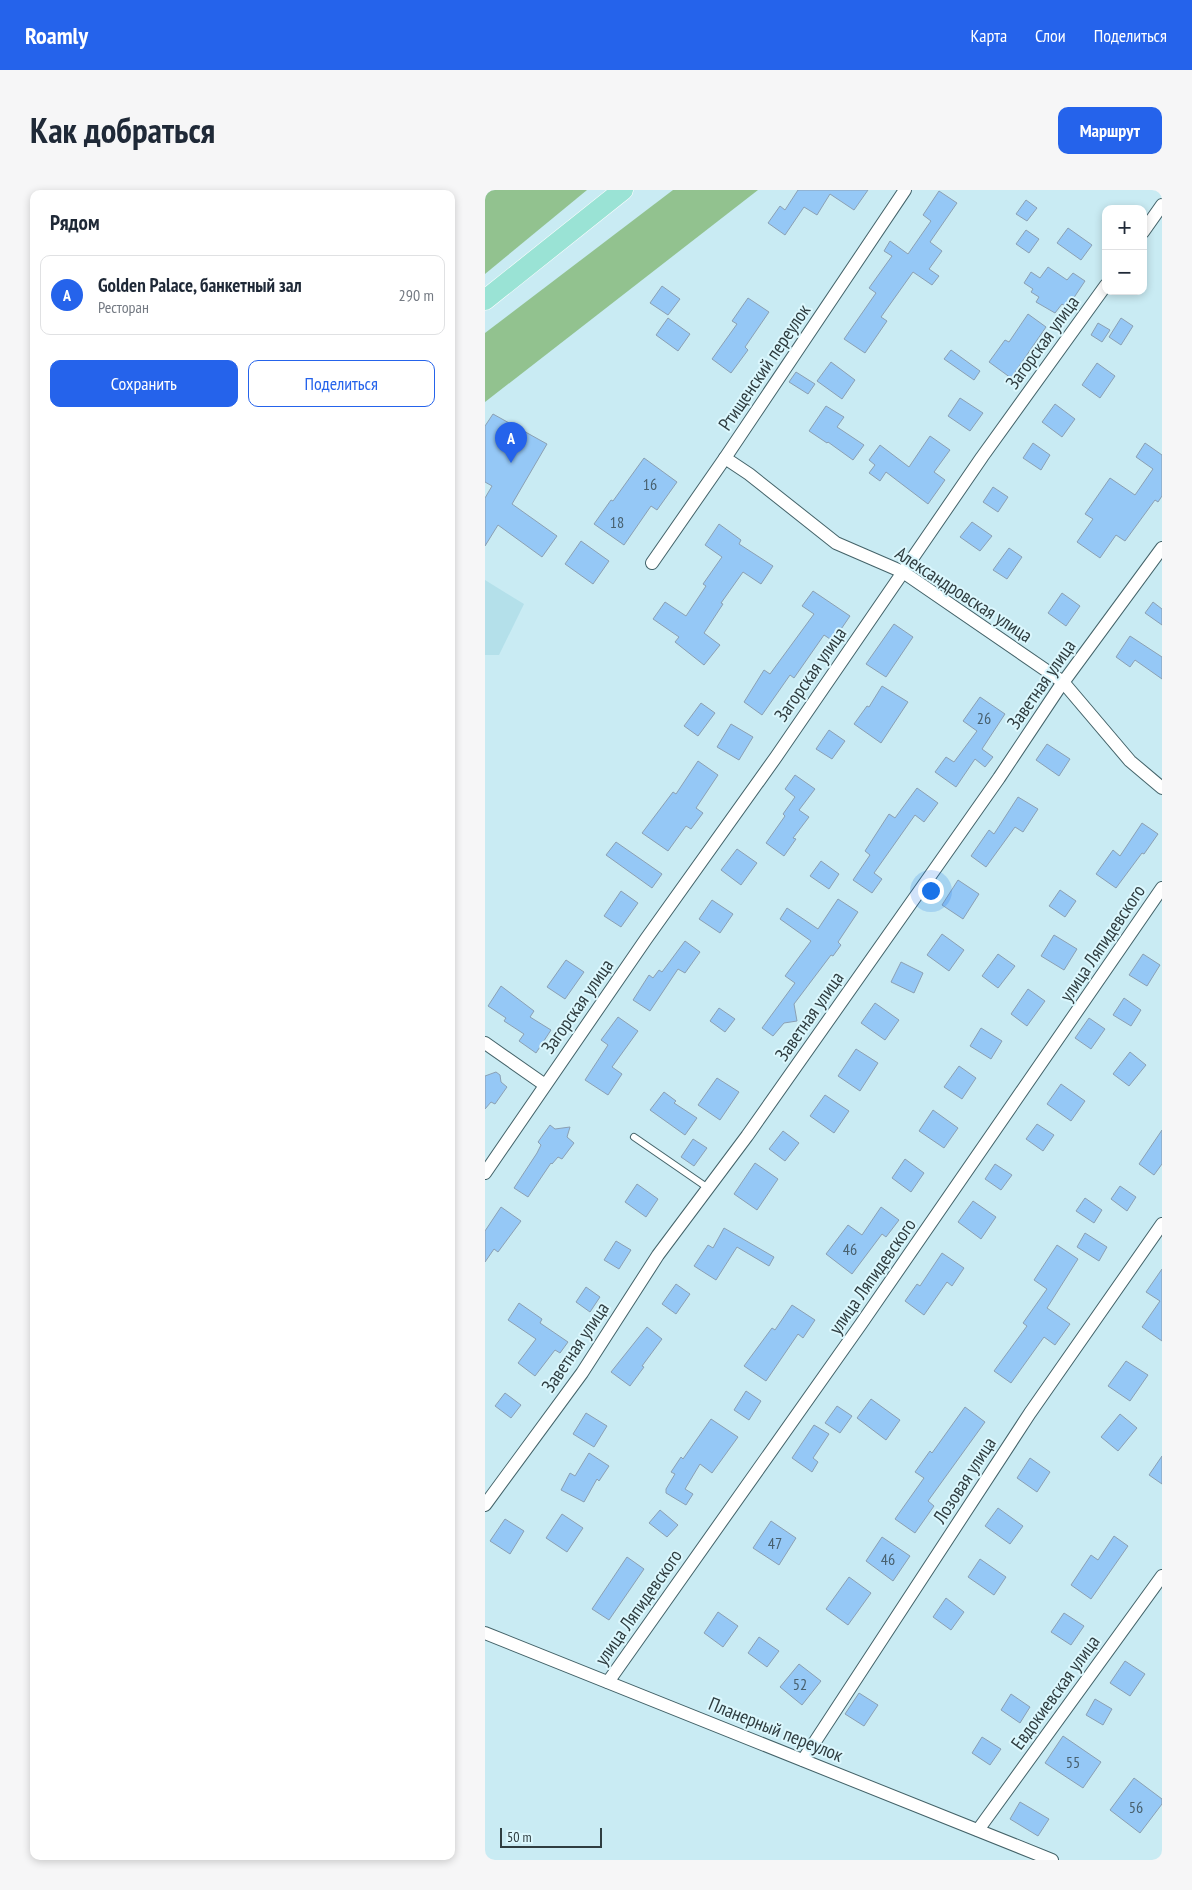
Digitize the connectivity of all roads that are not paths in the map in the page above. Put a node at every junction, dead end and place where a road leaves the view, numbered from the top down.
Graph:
1 (623, 190) edge
2 (905, 190) edge
3 (1162, 205) edge
4 (1147, 226) edge
5 (1102, 290) edge
6 (485, 300) edge
7 (725, 458) junction
8 (1162, 548) edge
9 (652, 563) dead end
10 (903, 572) junction
11 (1063, 682) junction
12 (1162, 788) edge
13 (1162, 888) edge
14 (485, 1043) edge
15 (545, 1085) junction
16 (634, 1137) dead end
17 (485, 1174) edge
18 (708, 1188) junction
19 (1162, 1224) edge
20 (485, 1504) edge
21 (1162, 1576) edge
22 (485, 1633) edge
23 (608, 1682) junction
24 (803, 1760) junction
25 (979, 1830) junction
26 (1052, 1860) edge

1 - 6 main road
2 - 7 street, Ртищенский переулок
3 - 4 street
5 - 10 street, Загорская улица
7 - 9 street, Ртищенский переулок
7 - 10 street, Александровская улица
8 - 11 street, Заветная улица
10 - 11 street, Александровская улица
10 - 15 street, Загорская улица
11 - 12 street, Александровская улица
11 - 18 street, Заветная улица
13 - 23 street, улица Ляпидевского
14 - 15 street
15 - 17 street, Загорская улица
16 - 18 lane
18 - 20 street, Заветная улица
19 - 24 street, Лозовая улица
21 - 25 street, Евдокиевская улица
22 - 23 street, Планерный переулок
23 - 24 street, Планерный переулок
24 - 25 street, Планерный переулок
25 - 26 street, Планерный переулок

